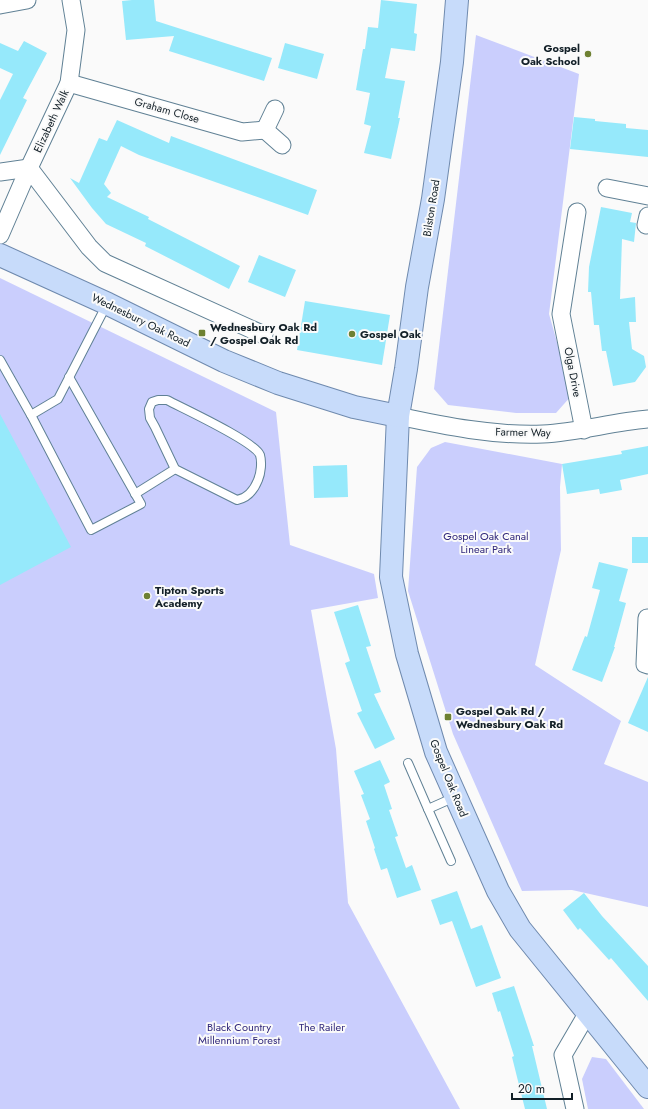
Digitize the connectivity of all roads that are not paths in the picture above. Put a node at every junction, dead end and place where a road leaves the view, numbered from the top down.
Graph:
1 (27, 0) edge
2 (71, 0) edge
3 (457, 0) edge
4 (0, 5) edge
5 (69, 83) junction
6 (275, 109) dead end
7 (265, 130) junction
8 (282, 145) dead end
9 (29, 168) junction
10 (0, 172) edge
11 (607, 188) dead end
12 (648, 196) edge
13 (577, 212) dead end
14 (0, 235) edge
15 (0, 255) edge
16 (108, 304) junction
17 (264, 335) dead end
18 (0, 360) edge
19 (69, 377) junction
20 (31, 414) junction
21 (398, 416) junction
22 (648, 418) edge
23 (584, 430) junction
24 (175, 469) junction
25 (135, 494) junction
26 (647, 618) edge
27 (648, 665) edge
28 (408, 763) dead end
29 (456, 796) junction
30 (428, 809) junction
31 (451, 861) dead end
32 (587, 1014) junction
33 (648, 1087) edge
34 (575, 1109) edge

1 - 4 street
2 - 5 street, Elizabeth Walk
3 - 21 main road, Bilston Road
5 - 7 street, Graham Close
5 - 9 street, Elizabeth Walk
6 - 7 street
7 - 8 street
9 - 10 street
9 - 14 street, Elizabeth Walk
9 - 17 street
11 - 12 street
13 - 23 street, Olga Drive
15 - 16 main road, Wednesbury Oak Road
16 - 19 lane
16 - 21 main road, Wednesbury Oak Road
18 - 20 lane
19 - 20 lane
19 - 25 lane
20 - 25 lane
21 - 23 street, Farmer Way
21 - 29 main road, Gospel Oak Road
22 - 23 street, Farmer Way
24 - 24 lane
24 - 25 lane
26 - 27 street
28 - 30 lane
29 - 30 lane
29 - 32 main road, Gospel Oak Road
30 - 31 lane
32 - 33 main road, Gospel Oak Road
32 - 34 street

